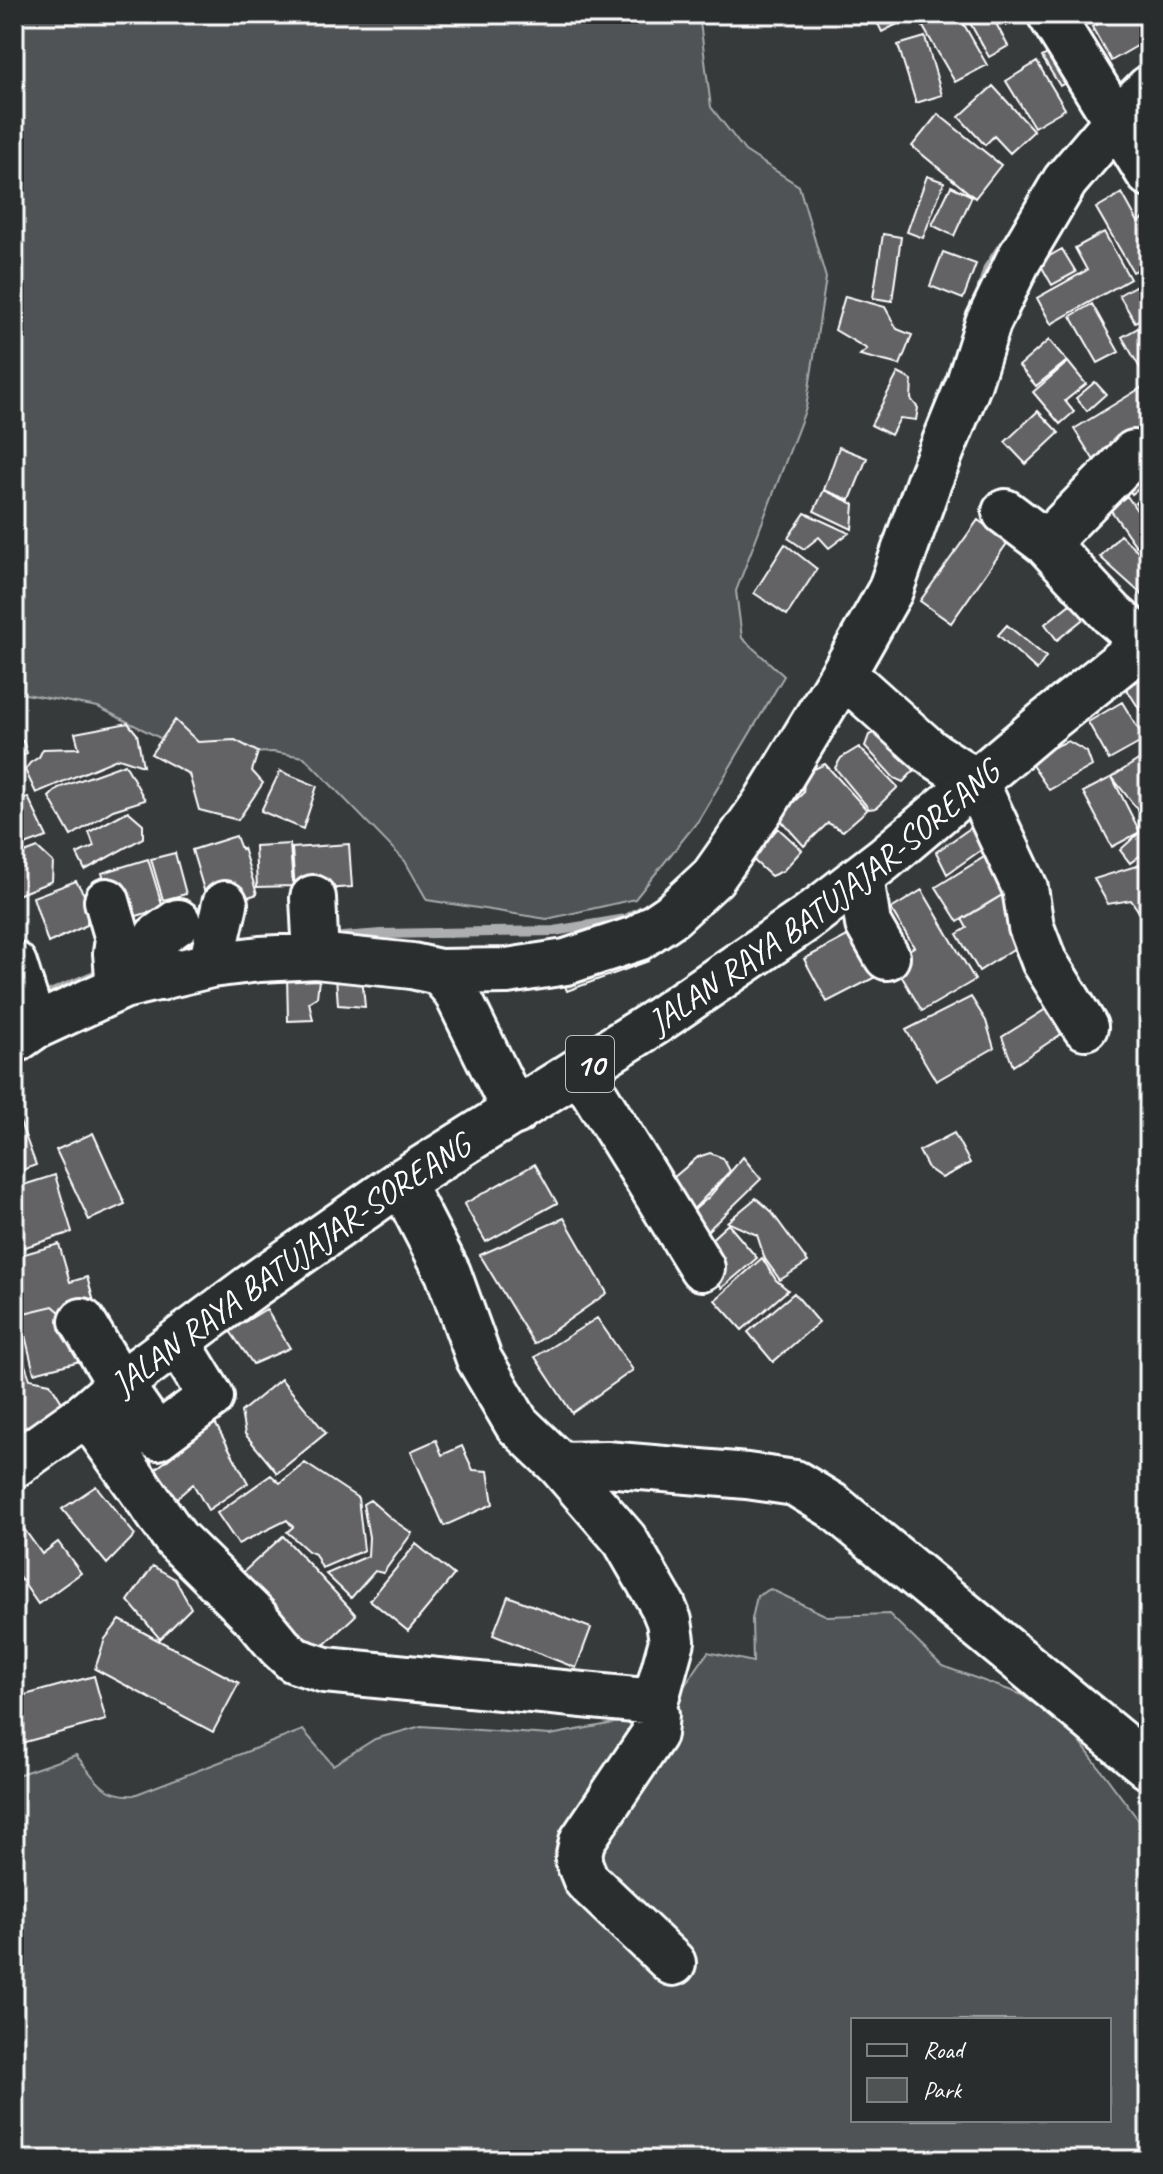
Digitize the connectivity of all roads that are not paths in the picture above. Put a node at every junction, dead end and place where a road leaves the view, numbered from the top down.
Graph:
1 (1050, 14) edge
2 (1149, 88) edge
3 (1117, 120) junction
4 (1149, 174) edge
5 (1134, 453) dead end
6 (1005, 512) dead end
7 (1046, 543) junction
8 (1147, 642) edge
9 (843, 674) junction
10 (975, 781) junction
11 (861, 877) junction
12 (107, 901) dead end
13 (170, 953) junction
14 (887, 957) dead end
15 (439, 972) junction
16 (23, 1008) edge
17 (1085, 1027) dead end
18 (580, 1070) junction
19 (515, 1112) junction
20 (401, 1182) junction
21 (702, 1268) dead end
22 (82, 1321) dead end
23 (178, 1343) junction
24 (120, 1384) junction
25 (87, 1413) junction
26 (14, 1465) edge
27 (560, 1465) junction
28 (654, 1706) junction
29 (1149, 1767) edge
30 (673, 1963) dead end

1 - 3 main road
2 - 3 main road
3 - 4 main road
3 - 9 main road
5 - 7 main road
6 - 7 main road
7 - 8 main road
8 - 10 main road, JALAN RAYA BATUJAJAR-SOREANG / 10
9 - 10 main road
9 - 15 main road
10 - 11 main road, JALAN RAYA BATUJAJAR-SOREANG / 10
10 - 17 main road
11 - 14 main road
11 - 18 main road, JALAN RAYA BATUJAJAR-SOREANG / 10
12 - 13 main road
13 - 15 main road
13 - 16 main road
15 - 19 main road
18 - 19 main road, JALAN RAYA BATUJAJAR-SOREANG / 10
18 - 21 main road
19 - 20 main road, JALAN RAYA BATUJAJAR-SOREANG / 10
20 - 23 main road, JALAN RAYA BATUJAJAR-SOREANG / 10
20 - 27 main road
22 - 24 main road
23 - 24 main road, JALAN RAYA BATUJAJAR-SOREANG / 10
23 - 24 main road
24 - 25 main road, JALAN RAYA BATUJAJAR-SOREANG / 10
25 - 26 main road, JALAN RAYA BATUJAJAR-SOREANG / 10
25 - 28 main road
27 - 28 main road
27 - 29 main road
28 - 30 main road

